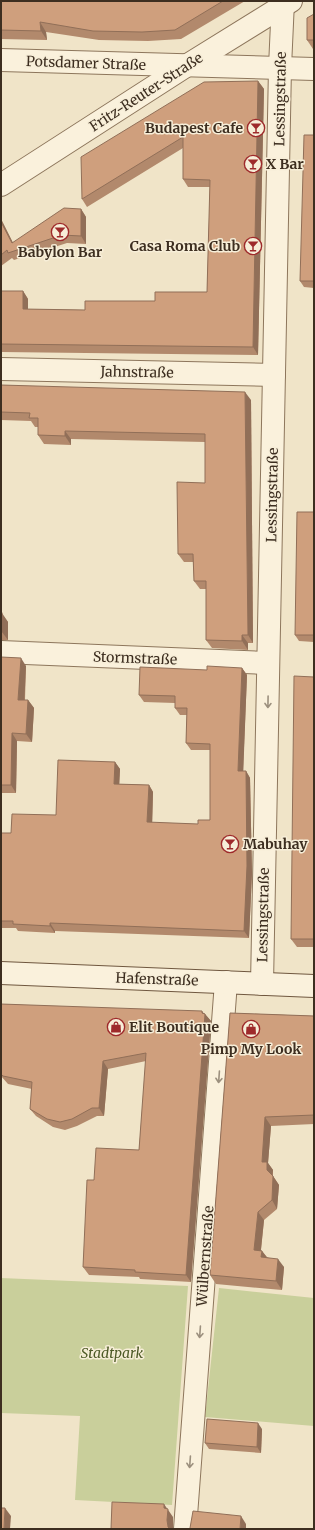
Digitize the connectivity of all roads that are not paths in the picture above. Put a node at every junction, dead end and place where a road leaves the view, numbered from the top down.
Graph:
1 (286, 3) edge
2 (1, 60) edge
3 (186, 66) junction
4 (280, 68) junction
5 (314, 69) edge
6 (1, 185) edge
7 (1, 369) edge
8 (274, 375) junction
9 (1, 652) edge
10 (268, 663) junction
11 (1, 973) edge
12 (226, 982) junction
13 (262, 984) junction
14 (314, 986) edge
15 (185, 1529) edge

1 - 3 street, Fritz-Reuter-Straße
1 - 4 street, Lessingstraße
2 - 3 street, Potsdamer Straße
3 - 4 street, Potsdamer Straße
3 - 6 street, Fritz-Reuter-Straße
4 - 5 street, Potsdamer Straße
4 - 8 street, Lessingstraße
7 - 8 street, Jahnstraße
8 - 10 street, Lessingstraße
9 - 10 street, Stormstraße
10 -> 13 street, Lessingstraße
11 - 12 street, Hafenstraße
12 - 13 street, Hafenstraße
12 -> 15 street, Wülbernstraße
13 - 14 street, Hafenstraße

